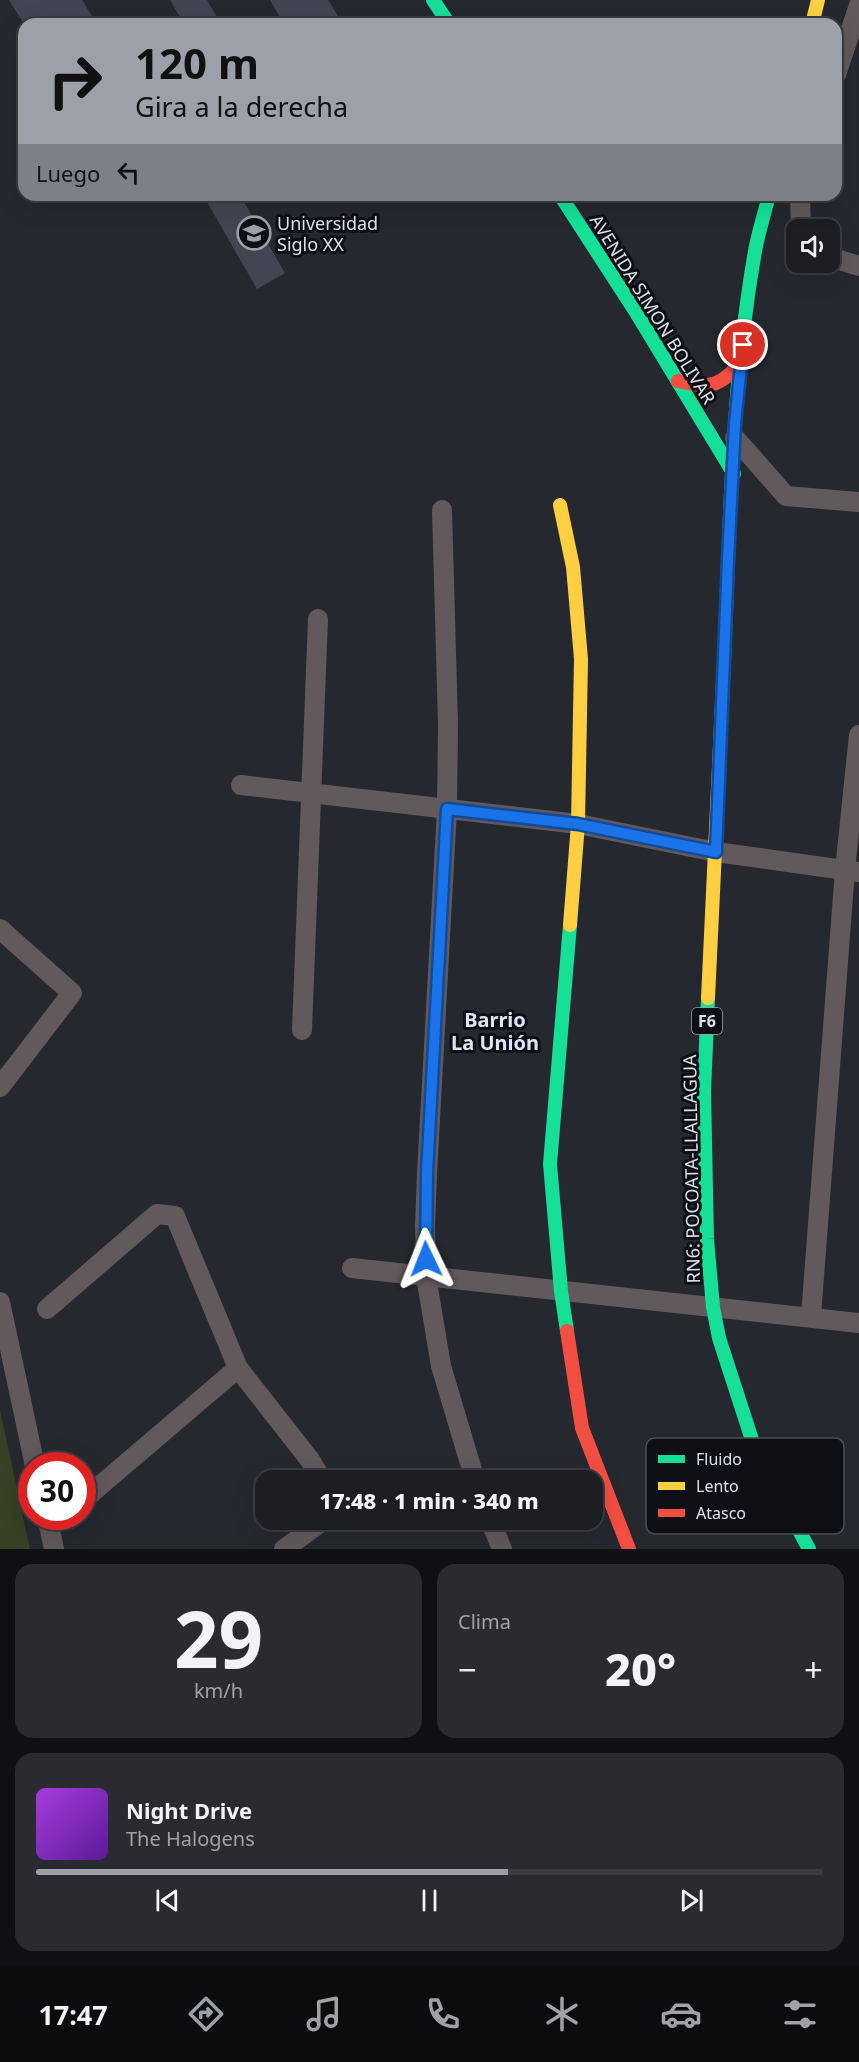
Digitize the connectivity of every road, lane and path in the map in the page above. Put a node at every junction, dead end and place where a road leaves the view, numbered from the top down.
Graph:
1 (433, 0) edge
2 (818, 0) edge
3 (859, 5) edge
4 (445, 18) edge
5 (814, 18) edge
6 (842, 57) edge
7 (564, 201) edge
8 (768, 201) edge
9 (800, 201) edge
10 (801, 219) edge
11 (840, 259) edge
12 (859, 266) edge
13 (740, 364) junction
14 (678, 381) junction
15 (735, 438) junction
16 (734, 474) junction
17 (859, 502) edge
18 (560, 505) dead end
19 (442, 510) dead end
20 (318, 619) dead end
21 (859, 735) edge
22 (241, 785) dead end
23 (311, 793) junction
24 (447, 809) junction
25 (578, 824) junction
26 (716, 852) junction
27 (852, 871) edge
28 (0, 929) edge
29 (302, 1030) dead end
30 (0, 1087) edge
31 (352, 1268) dead end
32 (426, 1276) junction
33 (561, 1292) junction
34 (0, 1302) edge
35 (712, 1307) junction
36 (47, 1309) dead end
37 (811, 1316) junction
38 (859, 1323) edge
39 (238, 1368) junction
40 (751, 1438) edge
41 (33, 1452) edge
42 (316, 1470) edge
43 (472, 1470) edge
44 (96, 1489) edge
45 (50, 1530) edge
46 (310, 1530) edge
47 (494, 1530) edge
48 (802, 1534) edge
49 (54, 1549) edge
50 (284, 1549) edge
51 (502, 1549) edge
52 (629, 1549) edge
53 (810, 1549) edge

1 - 4 main road
2 - 5 main road
3 - 6 street
7 - 14 main road, AVENIDA SIMON BOLIVAR
8 - 13 main road, RN6: POCOATA-LLALLAGUA / F6
9 - 10 street
11 - 12 street
13 - 14 main road
13 - 15 main road, RN6: POCOATA-LLALLAGUA / F6
14 - 16 main road, AVENIDA SIMON BOLIVAR
15 - 16 main road, RN6: POCOATA-LLALLAGUA / F6
15 - 17 street
16 - 26 main road, RN6: POCOATA-LLALLAGUA / F6
18 - 25 main road
19 - 24 street
20 - 23 street
21 - 27 street
22 - 23 street
23 - 24 street
23 - 29 street
24 - 25 street
24 - 32 street
25 - 26 street
25 - 33 main road
26 - 27 street
26 - 35 main road, RN6: POCOATA-LLALLAGUA / F6
27 - 37 street
28 - 30 street
31 - 32 street
32 - 33 street
32 - 43 street
33 - 35 street
33 - 52 main road
34 - 41 street
35 - 37 street
35 - 40 main road, RN6: POCOATA-LLALLAGUA / F6
36 - 39 street
37 - 38 street
39 - 42 street
39 - 44 street
45 - 49 street
46 - 50 street
47 - 51 street
48 - 53 main road, RN6: POCOATA-LLALLAGUA / F6

